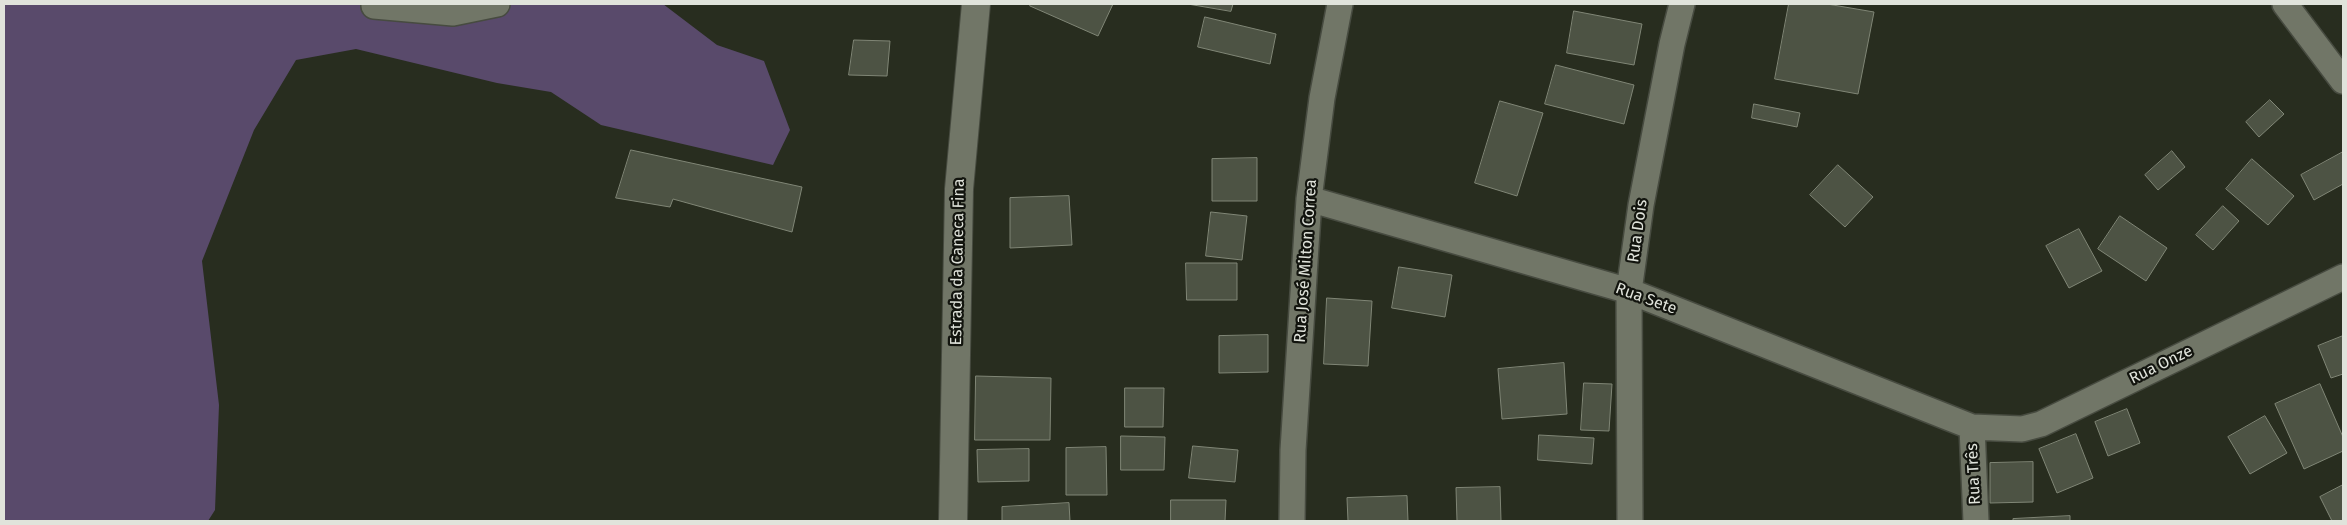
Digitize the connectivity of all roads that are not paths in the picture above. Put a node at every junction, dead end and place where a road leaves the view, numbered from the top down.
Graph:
1 (497, 4) edge
2 (976, 4) edge
3 (1340, 4) edge
4 (1682, 4) edge
5 (2285, 4) edge
6 (374, 6) dead end
7 (2343, 81) edge
8 (1309, 199) junction
9 (2343, 277) edge
10 (1629, 291) junction
11 (1972, 427) junction
12 (953, 521) edge
13 (1292, 521) edge
14 (1630, 521) edge
15 (1976, 521) edge

1 - 6 street
2 - 12 street, Estrada da Caneca Fina
3 - 8 street, Rua José Milton Correa
4 - 10 street, Rua Dois
5 - 7 street
8 - 10 street, Rua Sete
8 - 13 street, Rua José Milton Correa
9 - 11 street, Rua Onze
10 - 11 street, Rua Sete
10 - 14 street, Rua Dois
11 - 15 street, Rua Três

